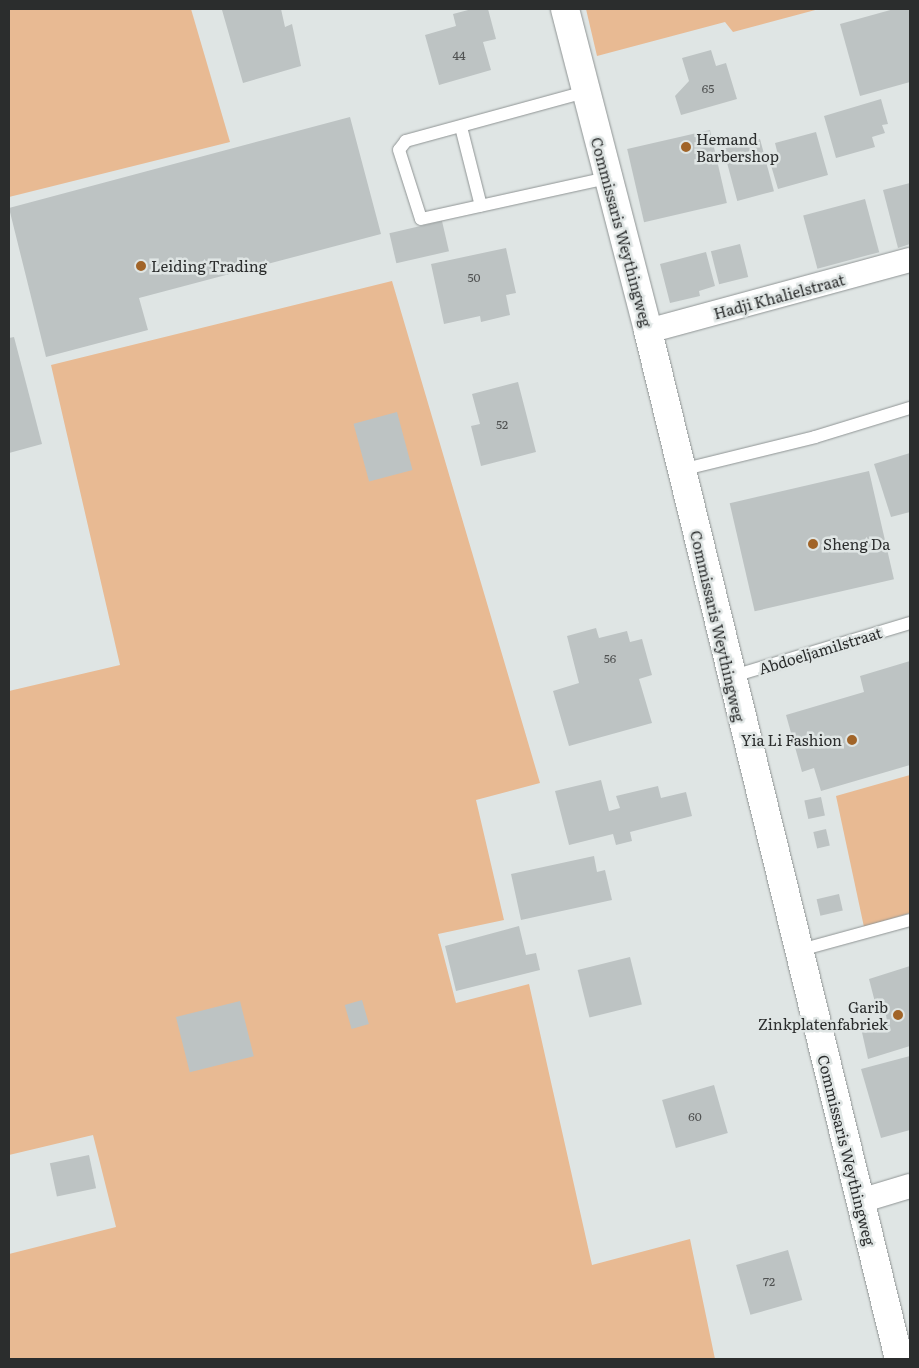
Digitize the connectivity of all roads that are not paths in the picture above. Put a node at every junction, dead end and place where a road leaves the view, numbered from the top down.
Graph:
1 (565, 9) edge
2 (584, 92) junction
3 (461, 127) junction
4 (607, 178) junction
5 (480, 206) junction
6 (910, 260) edge
7 (648, 332) junction
8 (910, 408) edge
9 (681, 470) junction
10 (910, 623) edge
11 (730, 677) junction
12 (910, 920) edge
13 (797, 951) junction
14 (910, 1186) edge
15 (860, 1201) junction
16 (900, 1359) edge

1 - 2 main road, Commissaris Weythingweg
2 - 3 lane
2 - 4 main road, Commissaris Weythingweg
3 - 5 lane
3 - 5 lane
4 - 5 lane
4 - 7 main road, Commissaris Weythingweg
6 - 7 street, Hadji Khalielstraat
7 - 9 main road, Commissaris Weythingweg
8 - 9 lane
9 - 11 main road, Commissaris Weythingweg
10 - 11 lane, Abdoeljamilstraat
11 - 13 main road, Commissaris Weythingweg
12 - 13 lane
13 - 15 main road, Commissaris Weythingweg
14 - 15 street
15 - 16 main road, Commissaris Weythingweg

